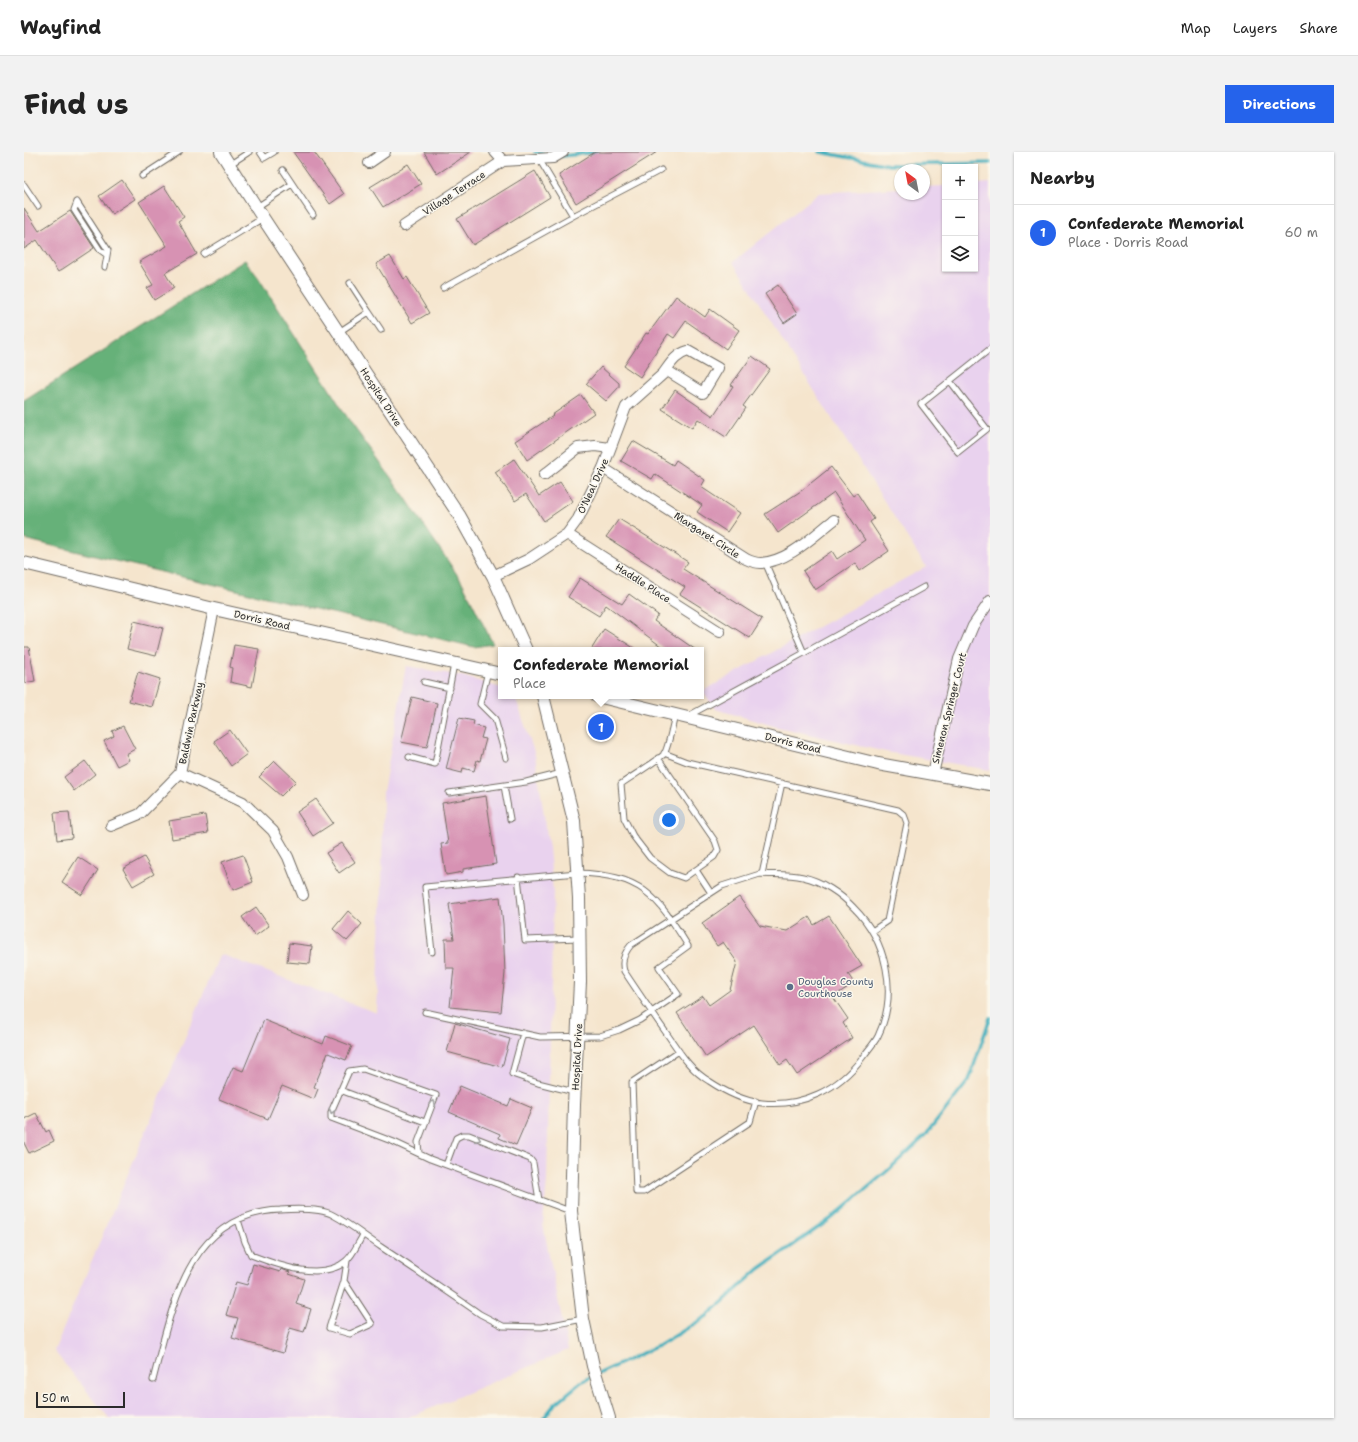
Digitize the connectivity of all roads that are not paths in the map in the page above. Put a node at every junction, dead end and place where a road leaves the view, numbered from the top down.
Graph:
1 (179, 152) edge
2 (221, 152) edge
3 (249, 152) edge
4 (260, 152) edge
5 (274, 152) edge
6 (385, 152) edge
7 (495, 152) edge
8 (563, 152) edge
9 (538, 159) junction
10 (503, 161) junction
11 (369, 163) dead end
12 (229, 165) junction
13 (283, 170) dead end
14 (661, 170) dead end
15 (142, 176) dead end
16 (292, 184) junction
17 (24, 185) edge
18 (38, 206) dead end
19 (259, 212) junction
20 (313, 215) dead end
21 (573, 216) junction
22 (404, 226) dead end
23 (204, 254) dead end
24 (107, 255) junction
25 (105, 267) dead end
26 (350, 283) dead end
27 (443, 288) dead end
28 (369, 312) junction
29 (381, 330) dead end
30 (338, 332) junction
31 (990, 349) edge
32 (666, 370) junction
33 (950, 381) junction
34 (610, 448) junction
35 (603, 468) junction
36 (544, 475) dead end
37 (834, 520) dead end
38 (567, 534) junction
39 (24, 562) edge
40 (765, 562) junction
41 (493, 576) junction
42 (924, 587) dead end
43 (990, 601) edge
44 (214, 609) junction
45 (720, 632) dead end
46 (525, 647) edge
47 (804, 653) junction
48 (454, 664) junction
49 (488, 671) junction
50 (498, 673) edge
51 (424, 682) dead end
52 (450, 688) junction
53 (544, 699) edge
54 (610, 699) edge
55 (681, 715) junction
56 (664, 753) junction
57 (409, 757) dead end
58 (506, 758) dead end
59 (658, 758) junction
60 (180, 773) junction
61 (562, 773) junction
62 (933, 774) junction
63 (782, 783) junction
64 (990, 784) edge
65 (504, 786) junction
66 (449, 793) dead end
67 (510, 819) dead end
68 (112, 826) dead end
69 (696, 870) junction
70 (577, 873) junction
71 (762, 874) junction
72 (518, 878) junction
73 (711, 893) junction
74 (304, 895) dead end
75 (671, 919) junction
76 (872, 931) junction
77 (579, 938) junction
78 (432, 952) dead end
79 (425, 1012) dead end
80 (652, 1012) junction
81 (523, 1033) junction
82 (578, 1036) junction
83 (679, 1051) junction
84 (340, 1090) junction
85 (575, 1092) junction
86 (756, 1101) junction
87 (425, 1122) junction
88 (419, 1153) junction
89 (446, 1166) junction
90 (539, 1200) junction
91 (571, 1211) junction
92 (238, 1220) junction
93 (363, 1235) junction
94 (347, 1261) junction
95 (344, 1281) junction
96 (583, 1319) junction
97 (153, 1380) dead end
98 (609, 1418) edge

1 - 15 lane
2 - 12 street, Hospital Drive
3 - 12 lane
4 - 5 lane
6 - 11 street
7 - 10 street
8 - 9 street
9 - 10 street
9 - 21 lane
10 - 22 street, Village Terrace
12 - 19 street, Hospital Drive
13 - 16 lane
14 - 21 lane
16 - 19 lane
16 - 20 lane
17 - 18 lane
19 - 23 lane
19 - 30 street, Hospital Drive
21 - 27 lane
24 - 24 lane
24 - 25 lane
26 - 28 lane
28 - 29 lane
28 - 30 lane
30 - 41 street, Hospital Drive
31 - 33 lane
32 - 32 street, O'Neal Drive
32 - 34 street, O'Neal Drive
33 - 33 lane
34 - 35 street, O'Neal Drive
34 - 36 street
35 - 38 street, O'Neal Drive
35 - 40 street, Margaret Circle
37 - 40 street, Margaret Circle
38 - 41 street, O'Neal Drive
38 - 45 street, Haddle Place
39 - 44 street, Dorris Road
40 - 47 lane
41 - 46 street, Hospital Drive
42 - 47 lane
43 - 62 street, Simenon Springer Court
44 - 48 street, Dorris Road
44 - 60 street, Baldwin Parkway
47 - 55 lane
48 - 49 street, Dorris Road
48 - 52 lane
49 - 50 street, Dorris Road
49 - 58 lane
51 - 52 lane
52 - 57 lane
53 - 61 street, Hospital Drive
54 - 55 street, Dorris Road
55 - 56 lane
55 - 62 street, Dorris Road
56 - 59 lane
56 - 63 lane
59 - 69 lane
59 - 69 lane
60 - 68 street, Baldwin Parkway
60 - 74 street
61 - 65 lane
61 - 70 street, Hospital Drive
62 - 64 street, Dorris Road
63 - 71 lane
63 - 76 lane
65 - 66 lane
65 - 67 lane
69 - 73 lane
70 - 72 lane
70 - 75 lane
70 - 77 street, Hospital Drive
71 - 73 lane
71 - 76 lane
72 - 77 lane
72 - 78 lane
73 - 75 lane
75 - 80 lane
75 - 80 lane
76 - 86 lane
77 - 82 street, Hospital Drive
79 - 81 lane
80 - 82 lane
80 - 83 lane
81 - 82 lane
81 - 85 lane
82 - 85 street, Hospital Drive
83 - 86 lane
83 - 86 lane
84 - 87 lane
87 -> 84 lane
84 -> 88 lane
85 - 91 street, Hospital Drive
87 - 88 lane
88 - 89 lane
89 - 90 lane
89 -> 90 lane
90 - 91 lane
91 - 96 street, Hospital Drive
92 - 93 lane
92 - 94 lane
92 - 97 lane
93 - 94 lane
93 - 96 lane
94 - 95 lane
95 - 95 lane
96 - 98 street, Hospital Drive

